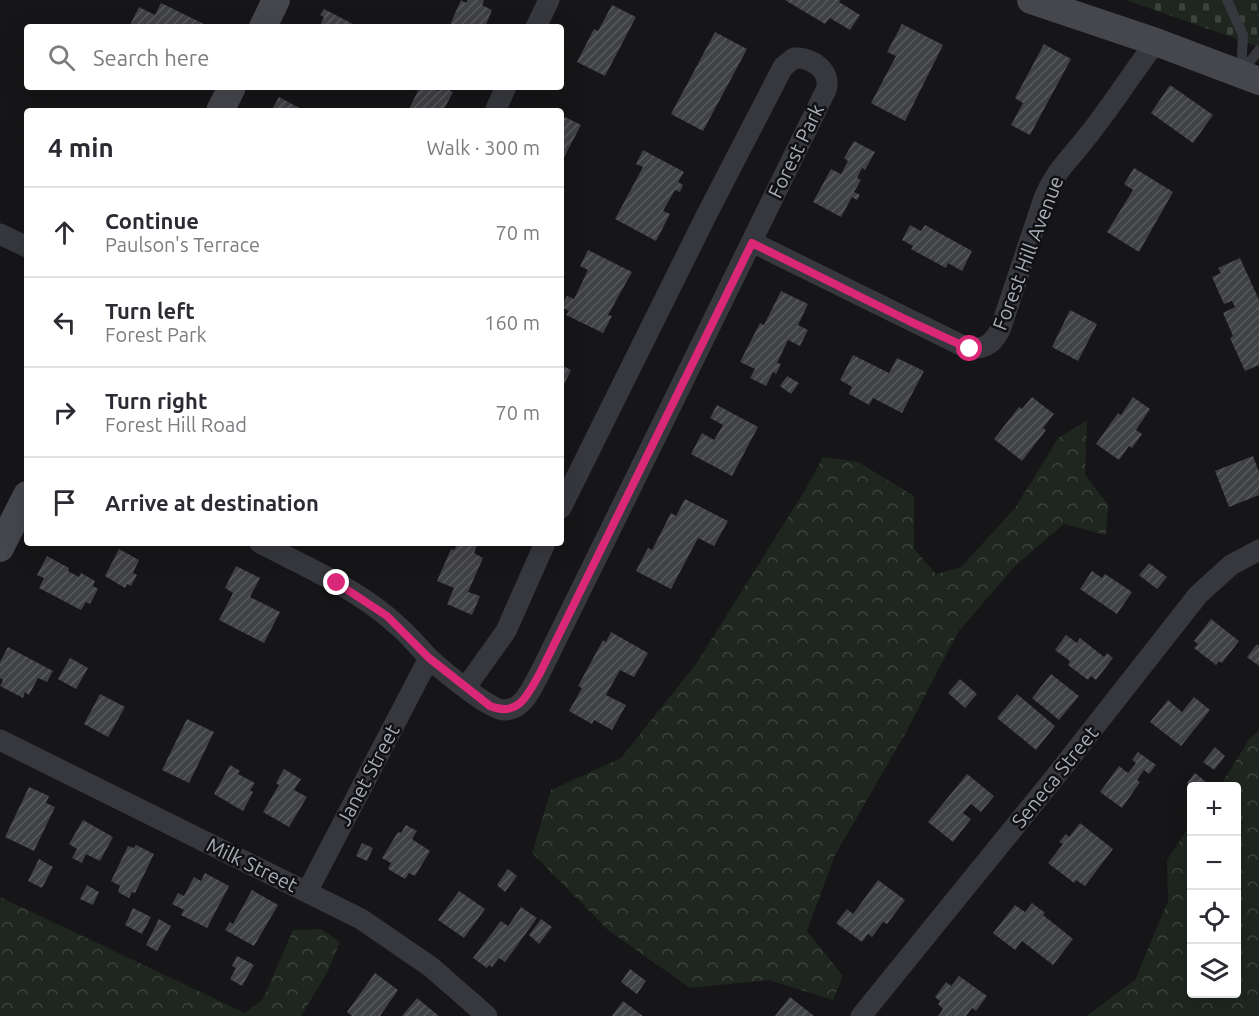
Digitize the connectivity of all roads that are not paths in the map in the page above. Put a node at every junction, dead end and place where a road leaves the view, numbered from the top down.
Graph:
1 (276, 0) edge
2 (549, 0) edge
3 (1031, 0) edge
4 (1227, 0) edge
5 (264, 24) edge
6 (537, 24) edge
7 (1156, 42) junction
8 (1259, 50) edge
9 (1250, 77) edge
10 (230, 90) edge
11 (505, 90) edge
12 (222, 108) edge
13 (496, 108) edge
14 (0, 234) edge
15 (752, 243) junction
16 (24, 246) edge
17 (24, 501) edge
18 (564, 502) edge
19 (273, 546) edge
20 (544, 546) edge
21 (0, 548) edge
22 (1259, 550) edge
23 (429, 658) junction
24 (466, 687) junction
25 (0, 740) edge
26 (307, 892) junction
27 (487, 1016) edge
28 (861, 1016) edge

1 - 5 main road
2 - 6 street
3 - 7 main road
4 - 9 lane
7 - 9 main road
7 - 15 street, Forest Hill Avenue
8 - 9 lane
10 - 12 main road
11 - 13 street
14 - 16 street
15 - 18 street, Forest Park
15 - 24 street, Forest Park
17 - 21 main road
19 - 23 street
20 - 24 street
22 - 28 street, Seneca Street
23 - 24 street
23 - 26 street, Janet Street
25 - 26 street, Milk Street
26 - 27 street, Milk Street

